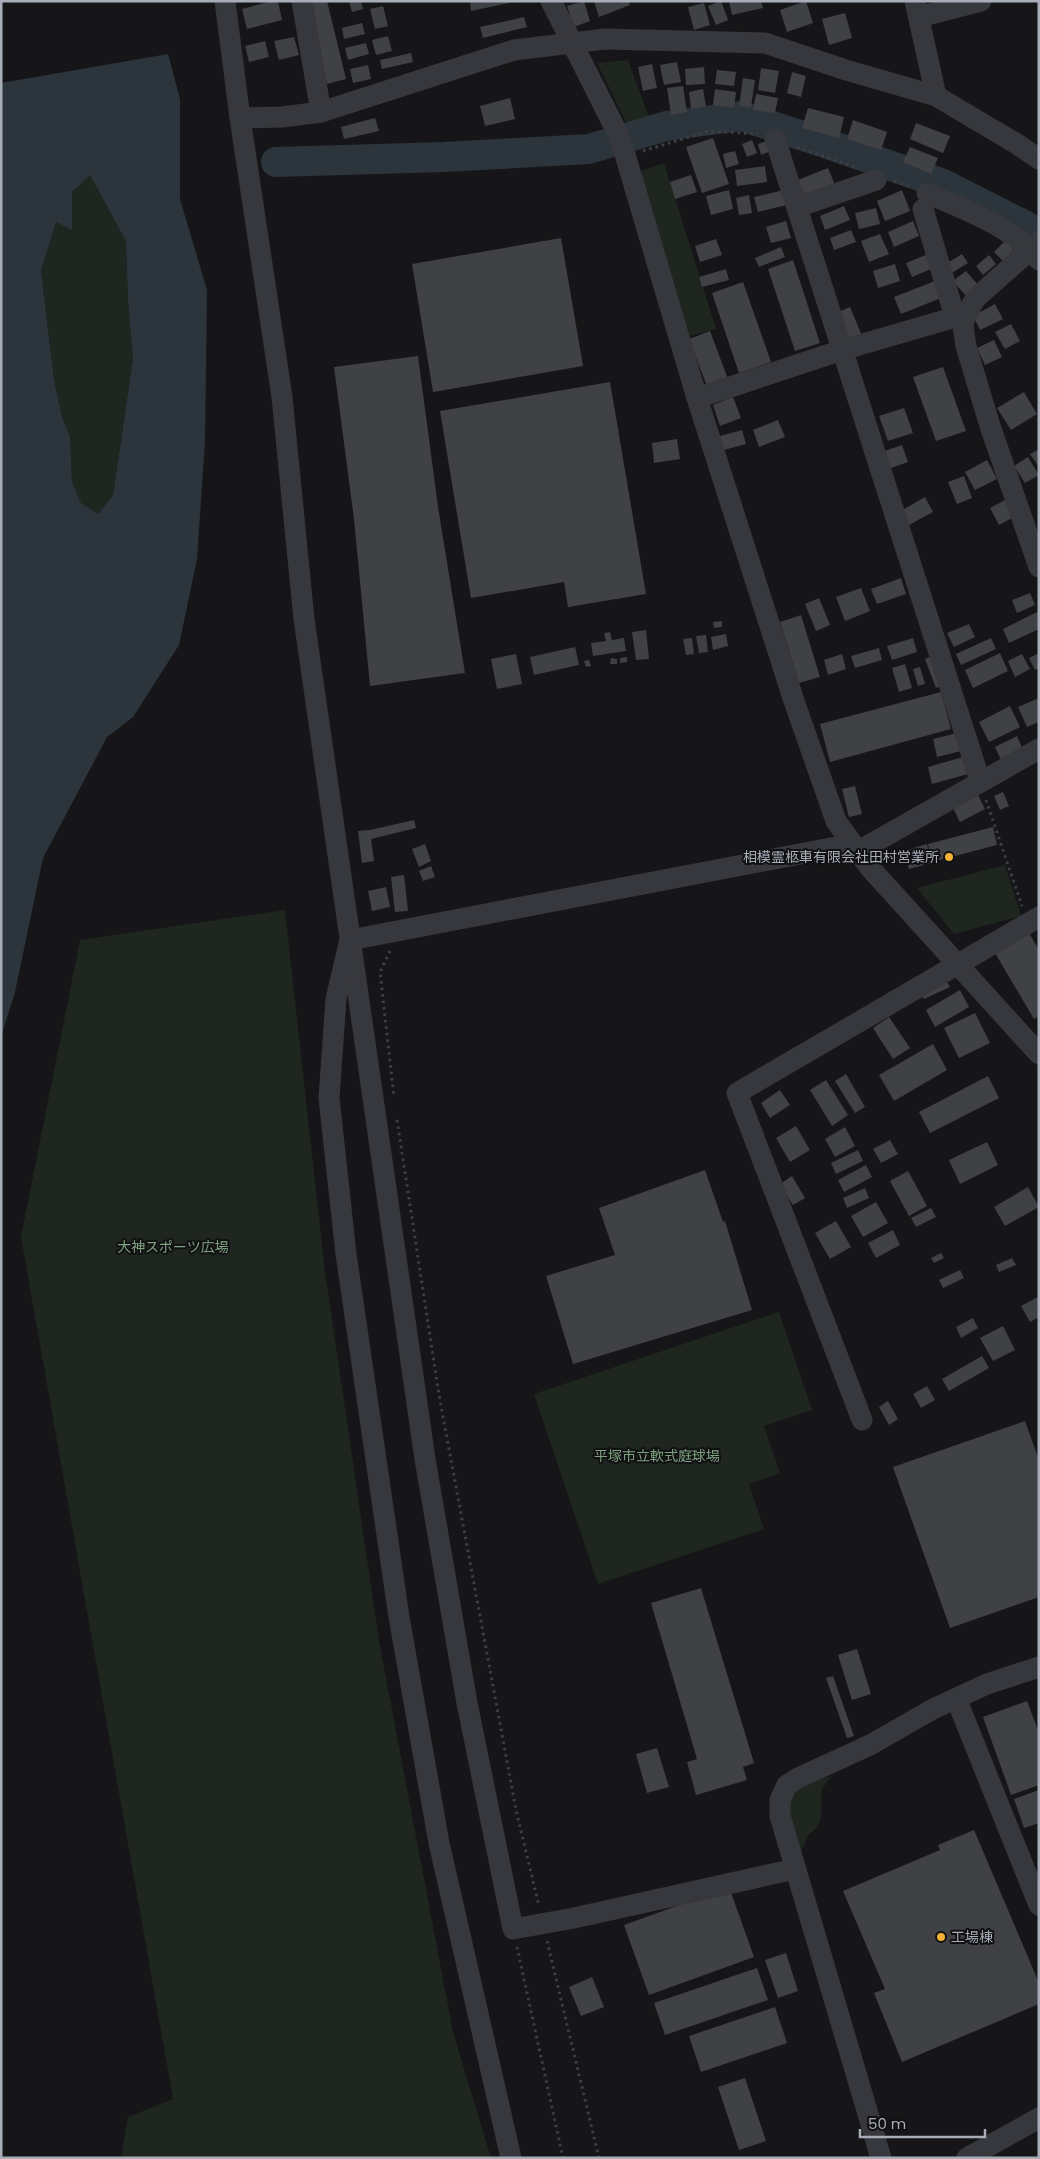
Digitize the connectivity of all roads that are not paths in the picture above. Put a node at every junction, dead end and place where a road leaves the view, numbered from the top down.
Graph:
1 (225, 1) edge
2 (302, 1) edge
3 (551, 1) edge
4 (981, 1) edge
5 (917, 9) edge
6 (573, 43) junction
7 (936, 96) junction
8 (321, 112) junction
9 (240, 118) junction
10 (775, 139) road end
11 (1039, 159) edge
12 (873, 175) road end
13 (796, 207) junction
14 (1036, 251) edge
15 (960, 315) junction
16 (842, 350) junction
17 (697, 398) junction
18 (1039, 567) edge
19 (1039, 749) edge
20 (980, 781) junction
21 (854, 848) junction
22 (1033, 920) edge
23 (350, 940) junction
24 (956, 964) junction
25 (1039, 1054) edge
26 (862, 1420) dead end
27 (1039, 1667) edge
28 (960, 1708) dead end
29 (795, 1868) junction
30 (1034, 1871) edge
31 (1039, 1905) edge
32 (1039, 2118) edge
33 (511, 2158) edge
34 (881, 2158) edge
35 (967, 2158) edge

1 - 9 street
2 - 8 street
3 - 6 street
4 - 5 street
5 - 7 street
6 - 7 street
6 - 8 street
6 - 17 street
7 - 11 street
8 - 9 street
9 - 23 street
10 - 13 street
12 - 13 street
13 - 16 street
14 - 15 street
14 - 15 street
15 - 16 street
15 - 18 street
16 - 17 street
16 - 20 street
17 - 21 street
19 - 20 street
20 - 21 street
21 - 23 street
21 - 24 street
22 - 24 street
23 - 29 street
23 - 33 street
24 - 25 street
24 - 26 street
27 - 29 street
28 - 30 street
29 - 34 street
30 - 31 street
32 - 35 street

